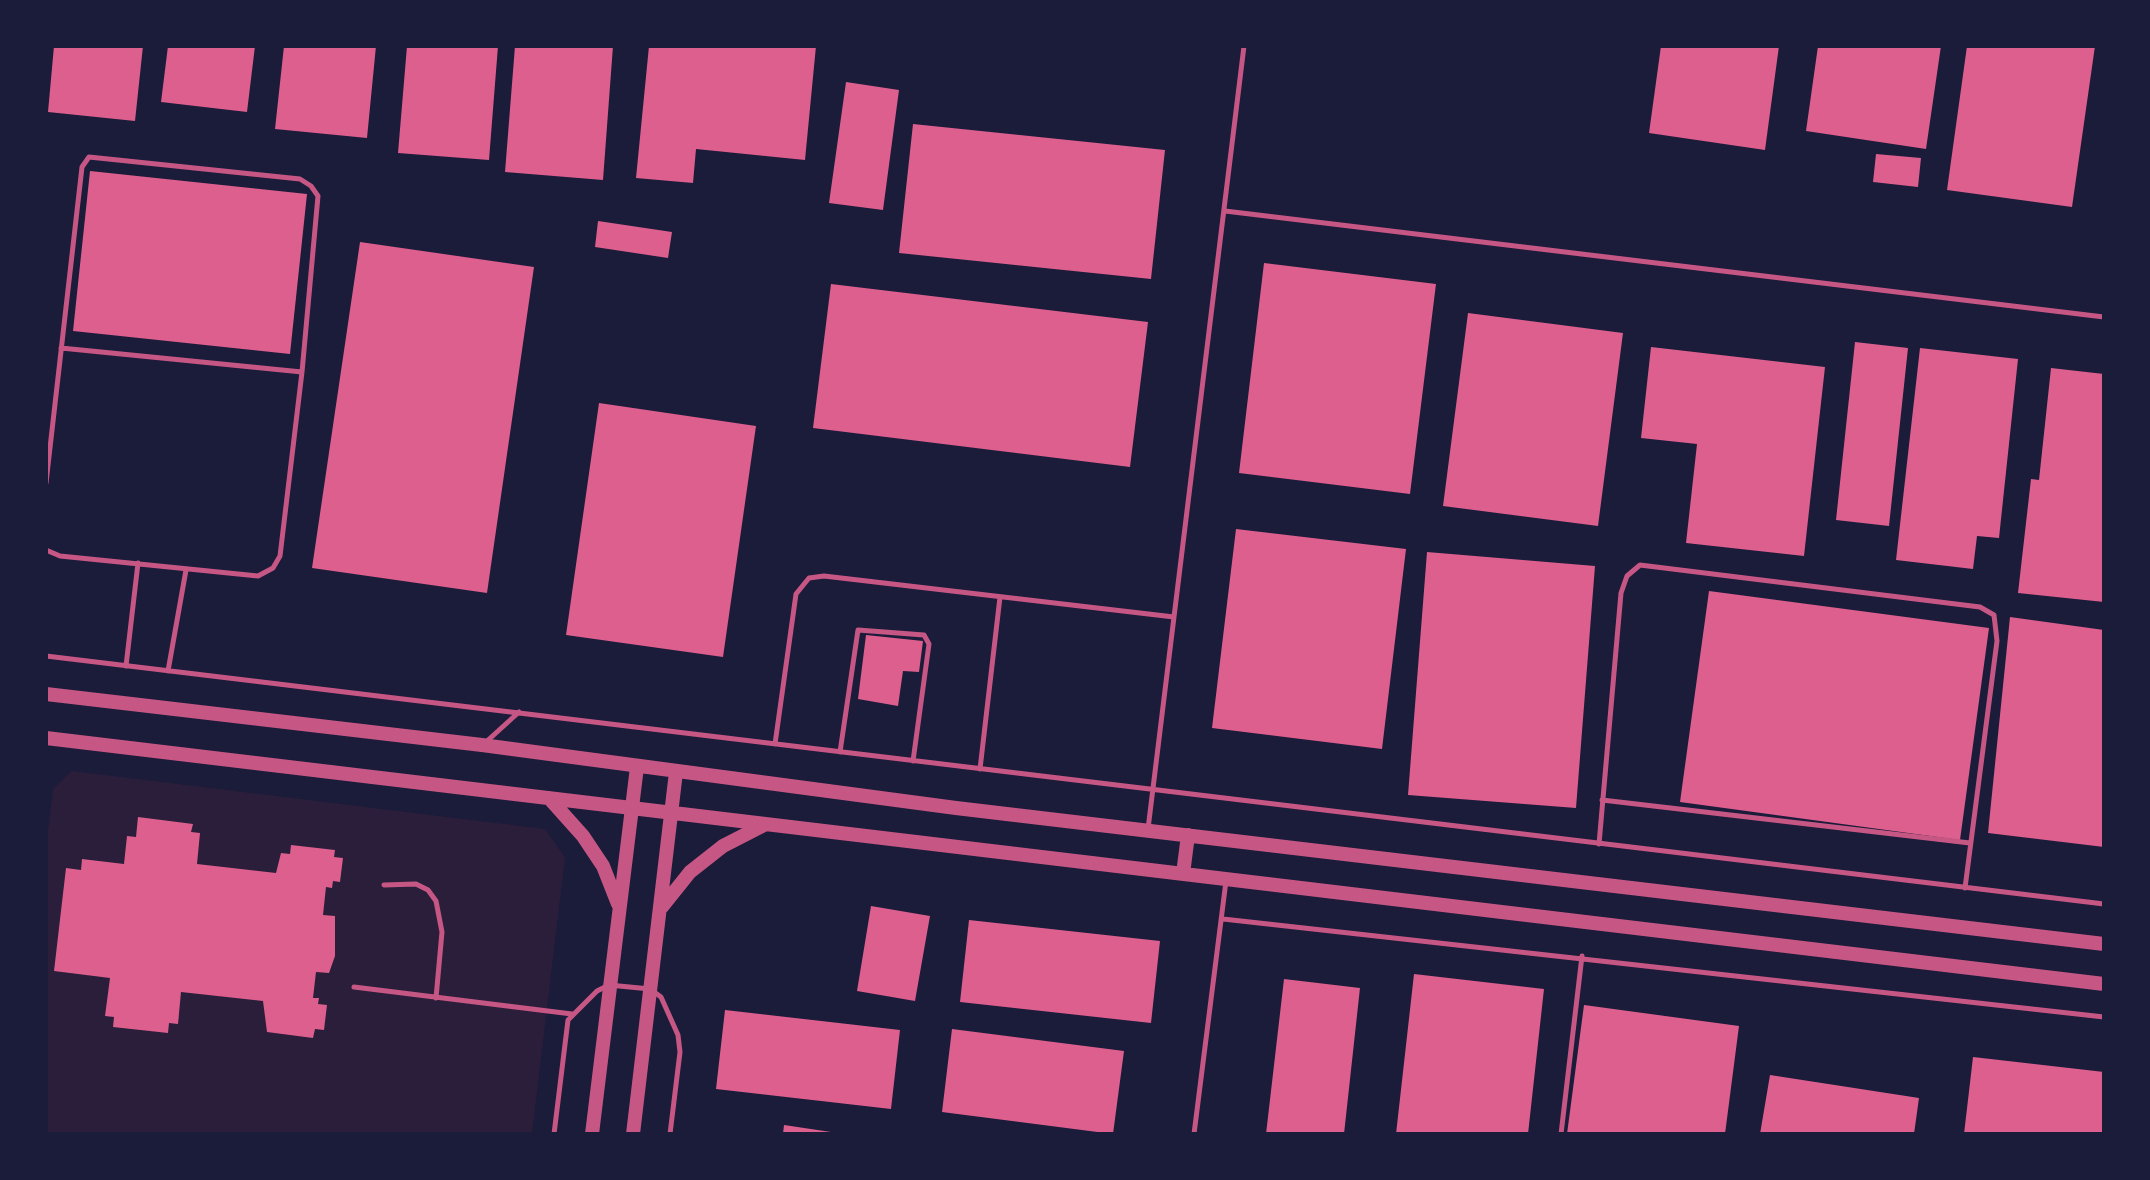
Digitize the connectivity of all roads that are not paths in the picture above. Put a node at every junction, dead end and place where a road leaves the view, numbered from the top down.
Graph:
1 (1244, 46) edge
2 (1225, 211) junction
3 (2104, 317) edge
4 (61, 348) junction
5 (302, 372) junction
6 (46, 483) edge
7 (46, 550) edge
8 (138, 563) junction
9 (186, 570) junction
10 (1000, 597) junction
11 (1174, 617) junction
12 (46, 656) edge
13 (126, 666) junction
14 (168, 671) junction
15 (46, 694) edge
16 (519, 712) junction
17 (46, 738) edge
18 (775, 744) junction
19 (482, 745) junction
20 (840, 752) junction
21 (913, 761) junction
22 (637, 767) junction
23 (980, 769) junction
24 (676, 772) junction
25 (1153, 790) junction
26 (549, 798) junction
27 (1602, 800) junction
28 (633, 808) junction
29 (671, 813) junction
30 (762, 826) junction
31 (1148, 830) junction
32 (1188, 835) junction
33 (1970, 843) junction
34 (1599, 844) junction
35 (1183, 874) junction
36 (1226, 879) junction
37 (384, 885) dead end
38 (1965, 888) junction
39 (2104, 904) edge
40 (619, 908) junction
41 (658, 914) junction
42 (1223, 919) junction
43 (2104, 944) edge
44 (1582, 956) junction
45 (2104, 984) edge
46 (609, 985) junction
47 (354, 987) dead end
48 (650, 989) junction
49 (436, 998) junction
50 (572, 1014) junction
51 (2104, 1017) edge
52 (554, 1134) edge
53 (592, 1134) edge
54 (633, 1134) edge
55 (670, 1134) edge
56 (1194, 1134) edge
57 (1561, 1134) edge

1 - 2 lane
2 - 3 lane
2 - 11 lane
4 - 5 lane
4 - 5 lane
4 - 6 lane
5 - 9 lane
7 - 8 lane
8 - 9 lane
8 - 13 lane
9 - 14 lane
10 - 11 lane
10 - 18 lane
10 - 23 lane
11 - 25 lane
12 - 13 lane
13 - 14 lane
14 - 16 lane
15 - 19 street
16 - 18 lane
16 - 19 lane
17 - 26 street
18 - 20 lane
19 - 22 street
20 - 21 lane
20 - 21 lane
21 - 23 lane
22 - 24 street
22 - 28 street
23 - 25 lane
24 - 29 street
24 - 31 street
25 - 31 lane
25 - 34 lane
26 - 28 street
26 - 40 street
27 - 33 lane
27 - 33 lane
27 - 34 lane
28 - 29 street
28 - 40 street
29 - 30 street
29 - 41 street
30 - 35 street
30 - 41 street
31 - 32 street
32 - 35 street
32 - 43 street
33 - 38 lane
34 - 38 lane
35 - 36 street
36 - 42 lane
36 - 45 street
37 - 49 lane
38 - 39 lane
40 - 46 street
41 - 48 street
42 - 44 lane
42 - 56 lane
44 - 51 lane
44 - 57 lane
46 - 48 lane
46 - 50 lane
46 - 53 street
47 - 49 lane
48 - 54 street
48 - 55 lane
49 - 50 lane
50 - 52 lane

